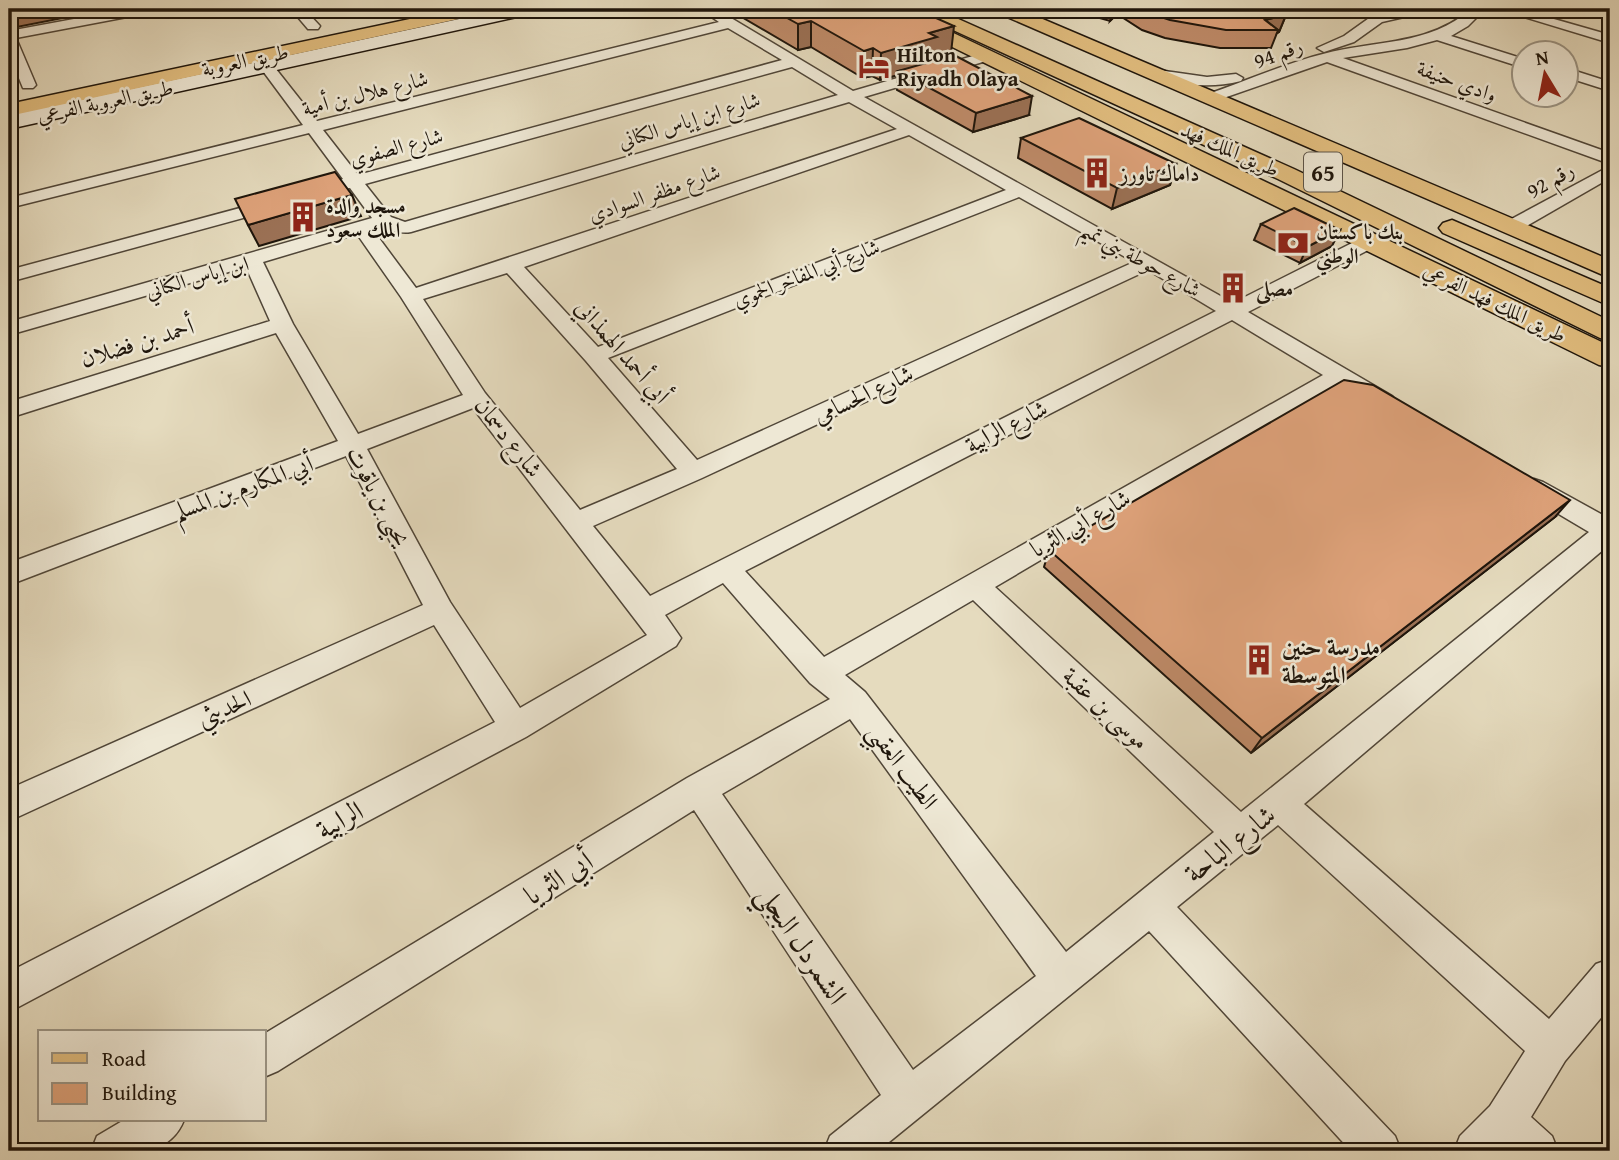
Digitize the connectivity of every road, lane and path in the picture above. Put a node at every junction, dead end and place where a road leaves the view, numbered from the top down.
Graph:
1 (148, 9) edge
2 (297, 9) edge
3 (396, 9) edge
4 (425, 9) edge
5 (481, 9) edge
6 (530, 9) edge
7 (707, 9) edge
8 (889, 9) edge
9 (922, 9) edge
10 (951, 9) edge
11 (1004, 9) edge
12 (1421, 9) edge
13 (1454, 9) edge
14 (1505, 9) edge
15 (1474, 13) edge
16 (731, 23) junction
17 (313, 26) junction
18 (1441, 34) junction
19 (9, 36) edge
20 (1349, 39) junction
21 (1610, 39) edge
22 (232, 43) dead end
23 (1391, 48) junction
24 (1510, 54) edge
25 (988, 56) junction
26 (1328, 57) junction
27 (1510, 59) edge
28 (796, 61) junction
29 (259, 63) junction
30 (1282, 63) junction
31 (1158, 74) junction
32 (1580, 77) edge
33 (1580, 83) edge
34 (1254, 84) junction
35 (26, 85) edge
36 (1610, 87) edge
37 (1610, 93) edge
38 (850, 96) junction
39 (1210, 98) junction
40 (9, 99) edge
41 (9, 110) edge
42 (9, 121) edge
43 (313, 127) junction
44 (912, 129) junction
45 (1610, 159) edge
46 (1610, 171) edge
47 (1240, 178) junction
48 (355, 182) junction
49 (328, 189) edge
50 (1018, 191) junction
51 (288, 200) edge
52 (9, 203) edge
53 (373, 225) junction
54 (1511, 227) junction
55 (1369, 242) junction
56 (253, 261) junction
57 (1149, 262) junction
58 (511, 265) junction
59 (1477, 268) junction
60 (1610, 270) edge
61 (9, 276) edge
62 (1568, 279) junction
63 (1610, 288) edge
64 (411, 296) junction
65 (1610, 298) edge
66 (1234, 311) junction
67 (282, 324) junction
68 (9, 329) edge
69 (1610, 332) edge
70 (594, 356) junction
71 (1610, 358) edge
72 (1339, 375) junction
73 (477, 398) junction
74 (1398, 409) edge
75 (9, 410) edge
76 (353, 446) junction
77 (693, 472) junction
78 (1515, 477) edge
79 (576, 522) junction
80 (1610, 531) edge
81 (726, 568) junction
82 (9, 574) edge
83 (974, 584) junction
84 (440, 610) junction
85 (655, 626) junction
86 (821, 674) junction
87 (854, 701) junction
88 (515, 727) junction
89 (699, 789) junction
90 (1279, 804) junction
91 (9, 805) edge
92 (1238, 832) junction
93 (1151, 906) junction
94 (1610, 978) edge
95 (1062, 979) junction
96 (9, 993) edge
97 (1551, 1047) junction
98 (266, 1056) edge
99 (908, 1098) junction
100 (1505, 1121) junction
101 (160, 1122) edge
102 (112, 1151) edge
103 (845, 1151) edge
104 (1380, 1151) edge
105 (1475, 1151) edge
106 (1537, 1151) edge

1 - 19 street
2 - 17 street
3 - 17 main road
4 - 40 main road, طريق العروبة
5 - 29 main road, طريق العروبة
6 - 29 street, طريق العروبة الفرعي
7 - 16 street, شارع حوطة بني تميم
8 - 25 main road, طريق الملك فهد الفرعي
9 - 59 main road, طريق الملك فهد / 65
10 - 62 main road, طريق الملك فهد / 65
11 - 31 main road
12 - 20 street, رقم 94
13 - 15 street
14 - 21 street
15 - 18 street, رقم 94
16 - 28 street, شارع حوطة بني تميم
16 - 43 street, شارع هلال بن أمية
17 - 22 main road
18 - 23 street, رقم 94
18 - 24 street
18 - 27 street
19 - 35 street
20 - 23 street
20 - 30 street, رقم 94
23 - 26 street, رقم 94
25 - 38 street, شارع ابن إياس الكناني
25 - 47 main road, طريق الملك فهد الفرعي
26 - 34 street, رقم 94
26 - 45 street, وادي حنيفة
28 - 38 street, شارع حوطة بني تميم
28 - 48 street, شارع الصفوي
29 - 41 main road, طريق العروبة
29 - 42 street, طريق العروبة الفرعي
29 - 43 street, شارع دسمان
30 - 31 street, رقم 94
30 - 34 street
31 - 39 main road
32 - 36 street
33 - 37 street
34 - 39 street, رقم 94
38 - 44 street, شارع حوطة بني تميم
38 - 53 street, شارع ابن إياس الكناني
39 - 54 main road
43 - 48 street, شارع دسمان
43 - 52 street, شارع هلال بن أمية
44 - 50 street, شارع حوطة بني تميم
44 - 58 street, شارع مظفر السوادي
46 - 54 street, رقم 92
47 - 55 main road, طريق الملك فهد الفرعي
47 - 59 main road
48 - 49 street, شارع الصفوي
48 - 53 street, شارع دسمان
50 - 57 street, شارع حوطة بني تميم
50 - 70 street, شارع أبي المفاخر الحموي
51 - 61 street
53 - 56 street, ابن إياس الكناني
53 - 64 street, شارع دسمان
54 - 60 main road
55 - 66 street, شارع الرابية
55 - 71 main road, طريق الملك فهد الفرعي
56 - 67 street, يحيى بن ياقوت
56 - 68 street, ابن إياس الكناني
57 - 66 street, شارع حوطة بني تميم
57 - 77 street, شارع الحسامي
58 - 64 street, شارع مظفر السوادي
58 - 70 street, أبي أحمد الهمذاني
59 - 69 main road, طريق الملك فهد / 65
62 - 63 main road
62 - 65 main road, طريق الملك فهد / 65
64 - 73 street, شارع دسمان
66 - 72 street, شارع حوطة بني تميم
66 - 81 street, شارع الرابية
67 - 75 street, أحمد بن فضلان
67 - 76 street, يحيى بن ياقوت
70 - 77 street, أبي أحمد الهمذاني
72 - 74 street, شارع حوطة بني تميم
72 - 83 street, شارع أبي الثريا
73 - 76 street, أبي المكارم بن المسلم
73 - 79 street, شارع دسمان
76 - 82 street, أبي المكارم بن المسلم
76 - 84 street, يحيى بن ياقوت
77 - 79 street, شارع الحسامي
78 - 80 street
79 - 85 street, شارع دسمان
80 - 90 street, شارع الباحة
81 - 85 street, شارع الرابية
81 - 86 street, الطيب العقبي
83 - 86 street, شارع أبي الثريا
83 - 92 street, موسى بن عقبة
84 - 88 street, يحيى بن ياقوت
84 - 91 street, الحديثي
85 - 88 street, الرابية
86 - 87 street, الطيب العقبي
87 - 89 street, أبي الثريا
87 - 95 street, الطيب العقبي
88 - 96 street, الرابية
89 - 98 street, أبي الثريا
89 - 99 street, الشمردل البجلي
90 - 92 street, شارع الباحة
90 - 97 street
92 - 93 street, شارع الباحة
93 - 95 street, شارع الباحة
93 - 104 street
94 - 97 street
95 - 99 street, شارع الباحة
97 - 100 street
99 - 103 street, شارع الباحة
100 - 105 street
100 - 106 street
101 - 102 street

